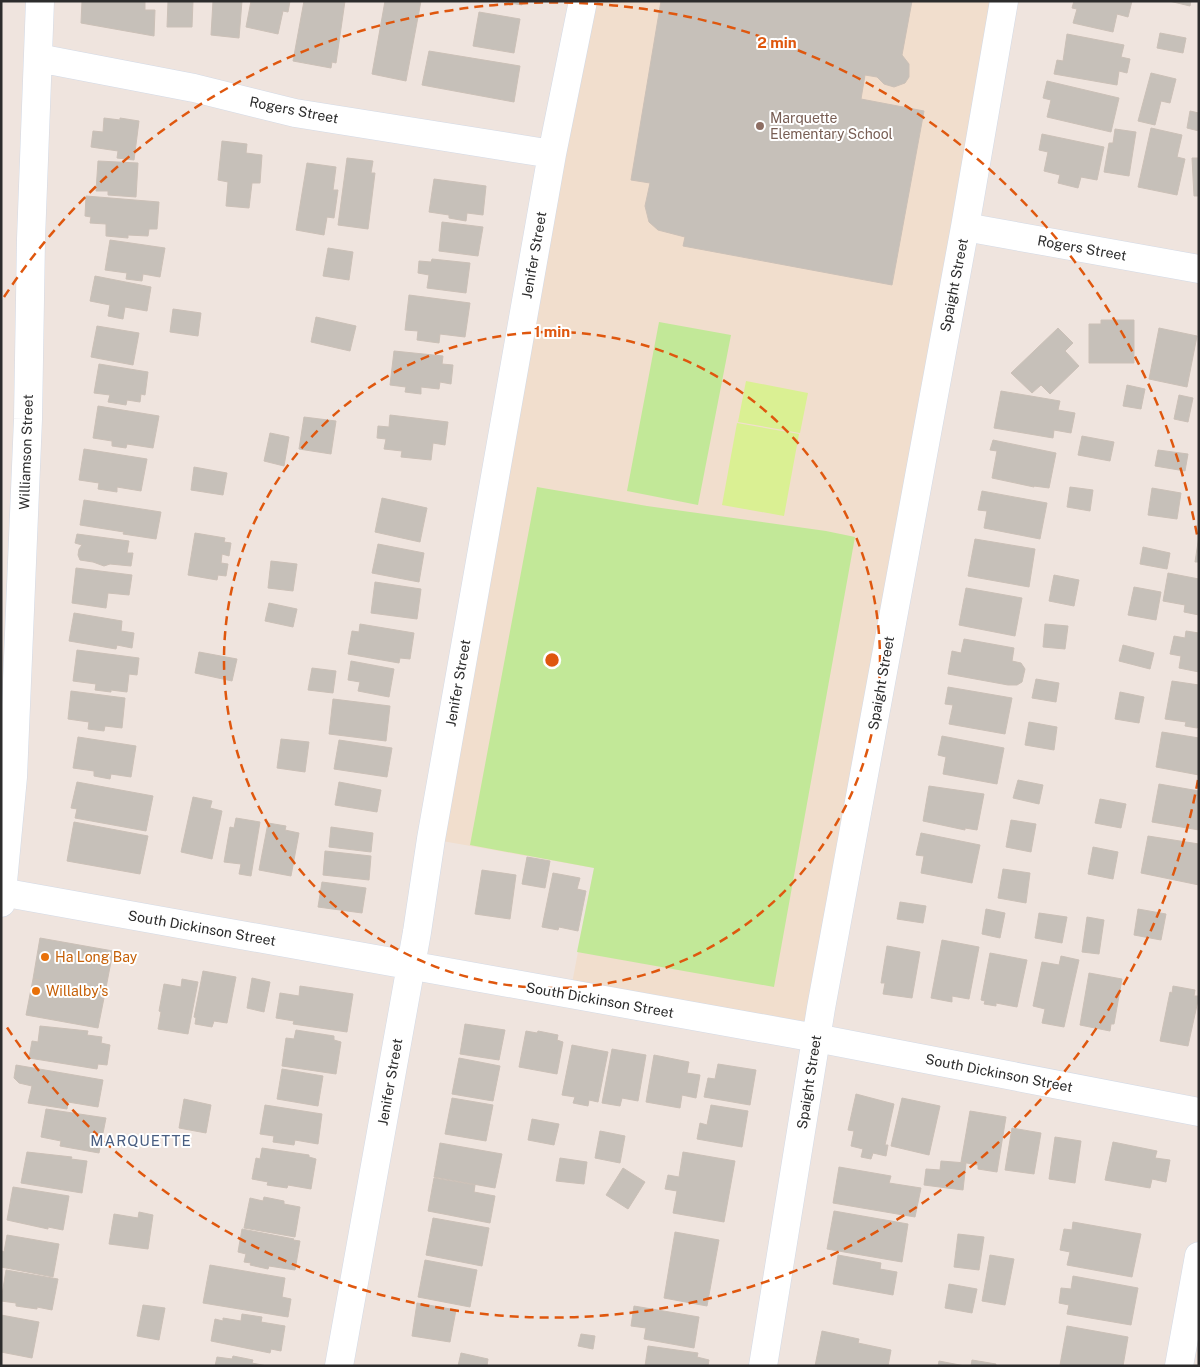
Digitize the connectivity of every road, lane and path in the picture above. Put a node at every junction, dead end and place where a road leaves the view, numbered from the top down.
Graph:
1 (40, 1) edge
2 (583, 1) edge
3 (1004, 1) edge
4 (38, 58) junction
5 (552, 154) junction
6 (965, 227) junction
7 (1199, 269) edge
8 (2, 895) edge
9 (411, 966) junction
10 (816, 1038) junction
11 (1199, 1112) edge
12 (1199, 1256) edge
13 (339, 1366) edge
14 (763, 1366) edge
15 (1179, 1366) edge

1 - 4 street, Williamson Street
2 - 5 street, Jenifer Street
3 - 6 street, Spaight Street
4 - 5 street, Rogers Street
4 - 8 street, Williamson Street
5 - 9 street, Jenifer Street
6 - 7 street, Rogers Street
6 - 10 street, Spaight Street
8 - 9 street, South Dickinson Street
9 - 10 street, South Dickinson Street
9 - 13 street, Jenifer Street
10 - 11 street, South Dickinson Street
10 - 14 street, Spaight Street
12 - 15 street

